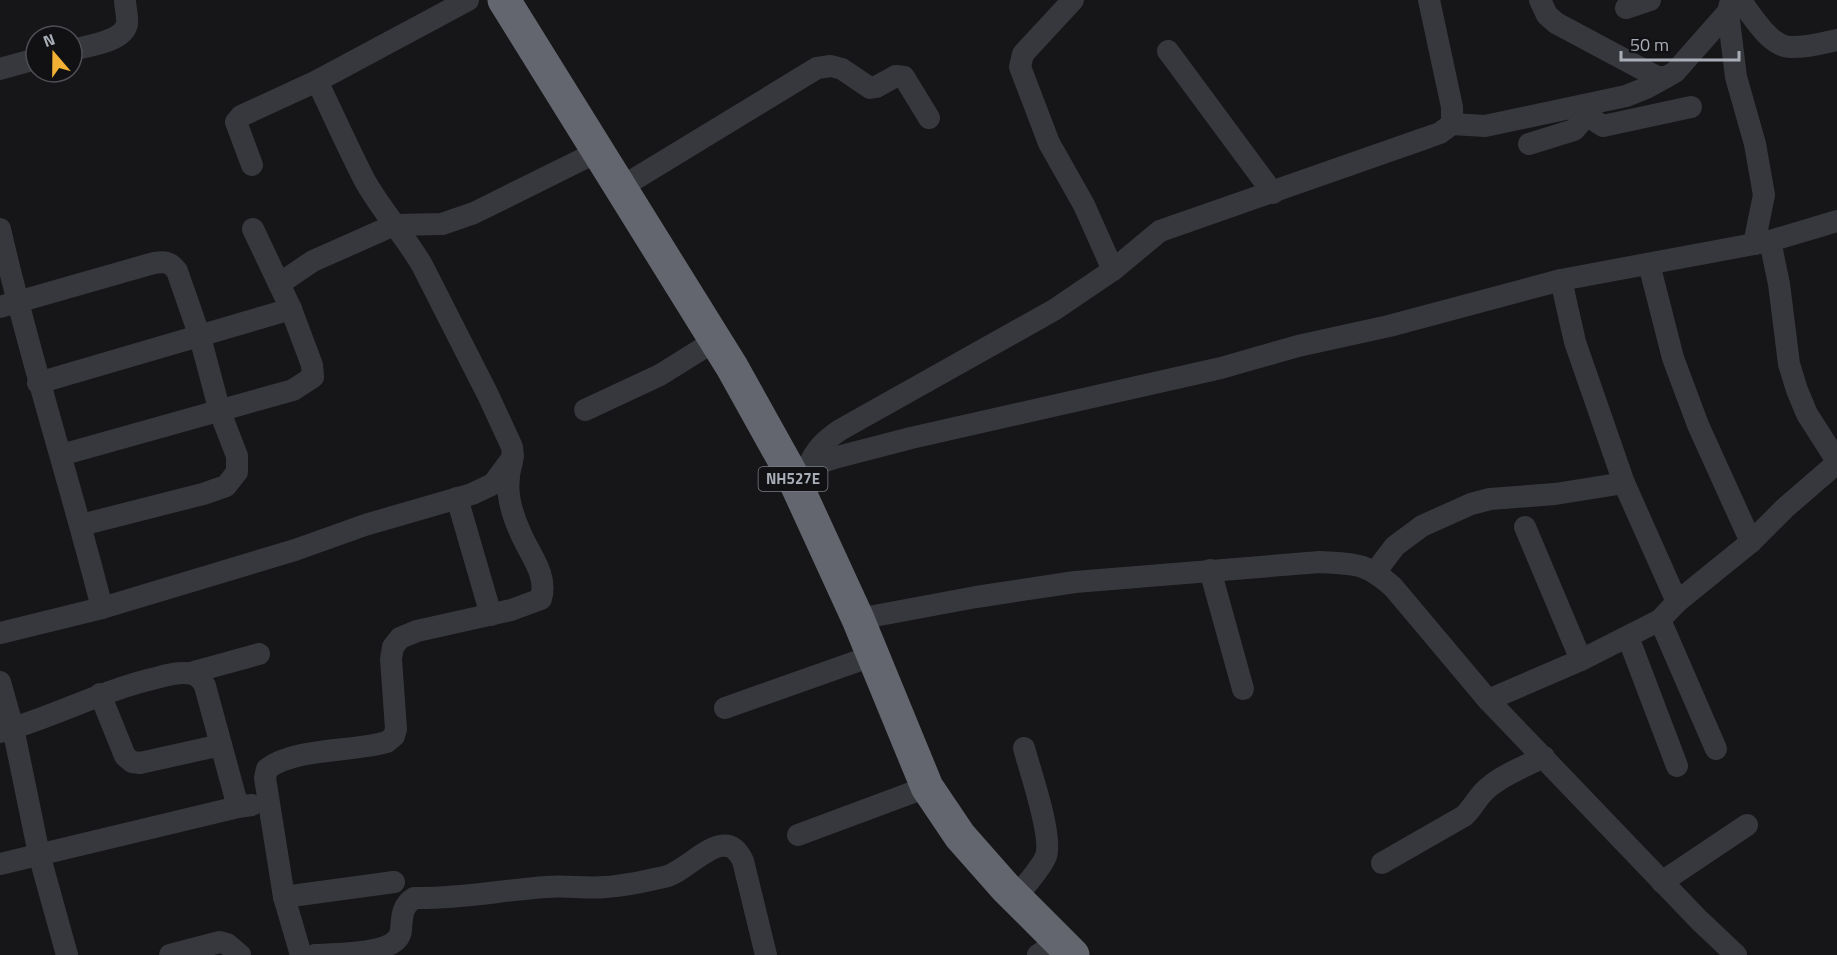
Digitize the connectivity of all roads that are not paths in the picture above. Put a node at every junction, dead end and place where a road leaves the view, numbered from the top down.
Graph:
1 (125, 0) edge
2 (468, 0) edge
3 (504, 0) edge
4 (1073, 0) edge
5 (1428, 0) edge
6 (1540, 0) edge
7 (1650, 0) edge
8 (1733, 4) edge
9 (1626, 8) dead end
10 (1837, 40) edge
11 (84, 47) edge
12 (1168, 51) dead end
13 (24, 62) edge
14 (0, 69) edge
15 (1666, 77) junction
16 (317, 81) junction
17 (1691, 107) dead end
18 (1586, 109) junction
19 (929, 118) dead end
20 (1452, 124) junction
21 (1529, 144) dead end
22 (597, 152) junction
23 (252, 165) dead end
24 (620, 188) junction
25 (1273, 193) junction
26 (1837, 221) edge
27 (394, 225) junction
28 (0, 229) edge
29 (254, 229) dead end
30 (1762, 242) junction
31 (1649, 264) junction
32 (1113, 270) junction
33 (1561, 280) junction
34 (279, 284) junction
35 (8, 306) edge
36 (291, 309) junction
37 (200, 337) junction
38 (716, 340) junction
39 (38, 383) junction
40 (585, 410) dead end
41 (220, 412) junction
42 (61, 455) junction
43 (513, 457) junction
44 (1837, 462) edge
45 (799, 470) junction
46 (1624, 483) junction
47 (457, 498) junction
48 (81, 525) junction
49 (1525, 526) dead end
50 (1751, 543) junction
51 (1210, 570) junction
52 (1376, 571) junction
53 (1677, 602) junction
54 (102, 608) junction
55 (491, 615) junction
56 (858, 620) junction
57 (1660, 620) junction
58 (0, 633) edge
59 (1628, 637) junction
60 (259, 654) dead end
61 (872, 656) junction
62 (1581, 660) junction
63 (190, 673) junction
64 (0, 682) edge
65 (1243, 689) dead end
66 (100, 694) junction
67 (1488, 700) junction
68 (725, 708) dead end
69 (7, 730) edge
70 (221, 746) junction
71 (1024, 748) dead end
72 (1716, 749) dead end
73 (1544, 757) junction
74 (1677, 766) dead end
75 (927, 787) junction
76 (269, 802) junction
77 (238, 807) junction
78 (1747, 825) dead end
79 (798, 835) dead end
80 (39, 854) junction
81 (1382, 862) dead end
82 (0, 864) edge
83 (394, 882) dead end
84 (1662, 882) junction
85 (284, 897) junction
86 (1016, 897) junction
87 (1057, 950) edge
88 (67, 955) edge
89 (170, 955) edge
90 (240, 955) edge
91 (301, 955) edge
92 (315, 955) edge
93 (766, 955) edge
94 (1736, 955) edge

1 - 11 street
2 - 16 street
3 - 22 highway, NH527E
4 - 32 street
5 - 20 street
6 - 15 street
7 - 9 street
8 - 10 street
8 - 15 street
8 - 30 street
12 - 25 street
13 - 14 street
15 - 18 street
16 - 23 street
16 - 27 street
17 - 18 street
18 - 20 street
18 - 21 street
19 - 24 street
20 - 25 street
22 - 24 highway, NH527E
22 - 27 street
24 - 38 highway, NH527E
25 - 32 street
26 - 30 street
27 - 34 street
27 - 43 street
28 - 35 street
29 - 34 street
30 - 31 street
30 - 44 street
31 - 33 street
31 - 50 street
32 - 45 street
33 - 45 street
33 - 46 street
34 - 36 street
35 - 37 street
35 - 39 street
36 - 37 street
36 - 41 street
37 - 39 street
37 - 41 street
38 - 40 street
38 - 45 highway, NH527E
39 - 42 street
41 - 42 street
41 - 48 street
42 - 48 street
43 - 47 street
43 - 55 street
44 - 50 street
45 - 56 highway, NH527E
46 - 52 street
46 - 53 street
47 - 54 street
47 - 55 street
48 - 54 street
49 - 62 street
50 - 53 street
51 - 52 street
51 - 56 street
51 - 65 street
52 - 67 street
53 - 57 street
54 - 58 street
55 - 76 street
56 - 61 highway, NH527E
57 - 59 street
57 - 72 street
59 - 62 street
59 - 74 street
60 - 63 street
61 - 68 street
61 - 75 highway, NH527E
62 - 67 street
63 - 66 street
63 - 70 street
64 - 69 street
66 - 69 street
66 - 70 street
67 - 73 street
69 - 80 street
70 - 77 street
71 - 86 street
73 - 81 street
73 - 84 street
75 - 79 street
75 - 86 highway, NH527E
76 - 77 street
76 - 85 street
77 - 80 street
78 - 84 street
80 - 82 street
80 - 88 street
83 - 85 street
84 - 94 street
85 - 91 street
86 - 87 highway, NH527E
89 - 90 street
92 - 93 street

